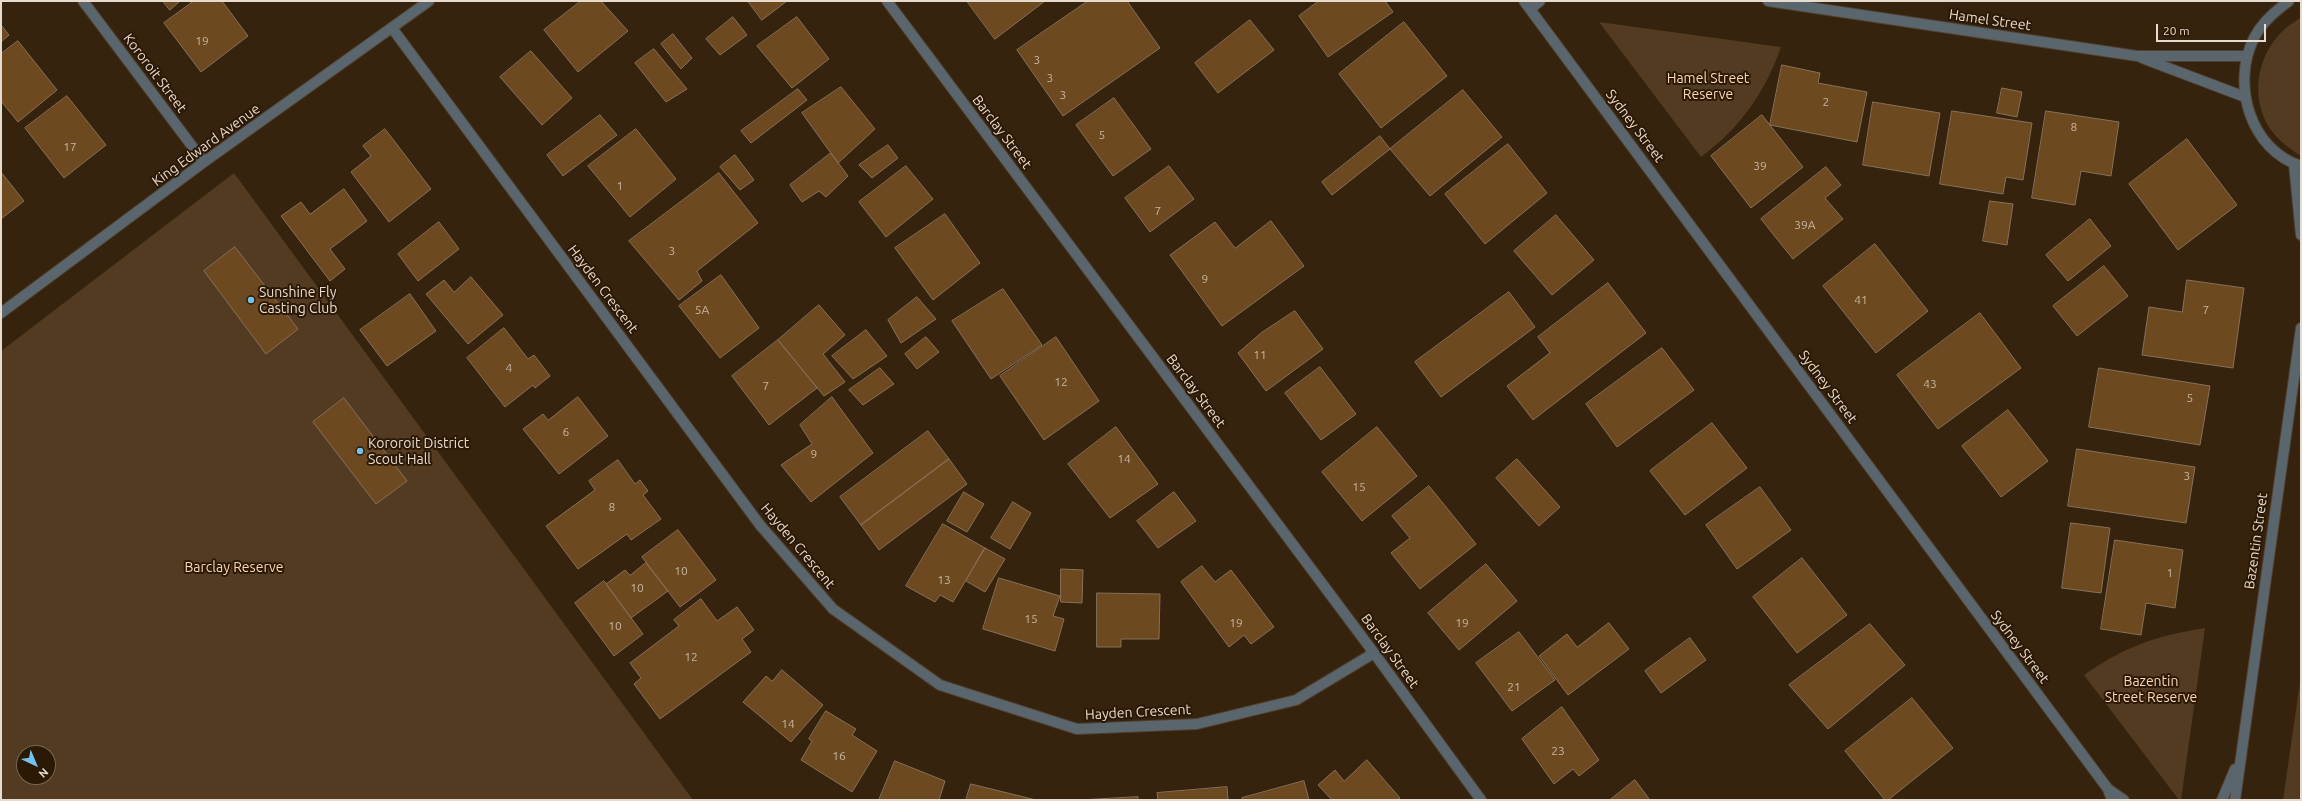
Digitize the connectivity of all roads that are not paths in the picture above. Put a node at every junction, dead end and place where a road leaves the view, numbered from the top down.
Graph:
1 (83, 1) edge
2 (429, 1) edge
3 (887, 1) edge
4 (1540, 1) edge
5 (1768, 1) edge
6 (2289, 1) edge
7 (1527, 5) edge
8 (392, 28) junction
9 (2137, 56) junction
10 (2247, 56) junction
11 (2245, 97) junction
12 (204, 162) junction
13 (2297, 165) edge
14 (2301, 235) edge
15 (1, 313) edge
16 (2301, 328) edge
17 (1374, 653) junction
18 (2240, 758) junction
19 (2108, 789) junction
20 (1481, 800) edge
21 (2112, 800) edge
22 (2124, 800) edge
23 (2222, 800) edge
24 (2234, 800) edge

1 - 12 street, Kororoit Street
2 - 8 street, King Edward Avenue
3 - 17 street, Barclay Street
4 - 7 street
5 - 9 street, Hamel Street
6 - 10 street
7 - 19 street, Sydney Street
8 - 12 street, King Edward Avenue
8 - 17 street, Hayden Crescent
9 - 10 street, Hamel Street
9 - 11 street, Hamel Street
10 - 11 street
11 - 13 street
12 - 15 street, King Edward Avenue
13 - 14 street
16 - 18 street, Bazentin Street
17 - 20 street, Barclay Street
18 - 23 street, Bazentin Street
18 - 24 street, Bazentin Street
19 - 21 street, Sydney Street
19 - 22 street, Sydney Street

